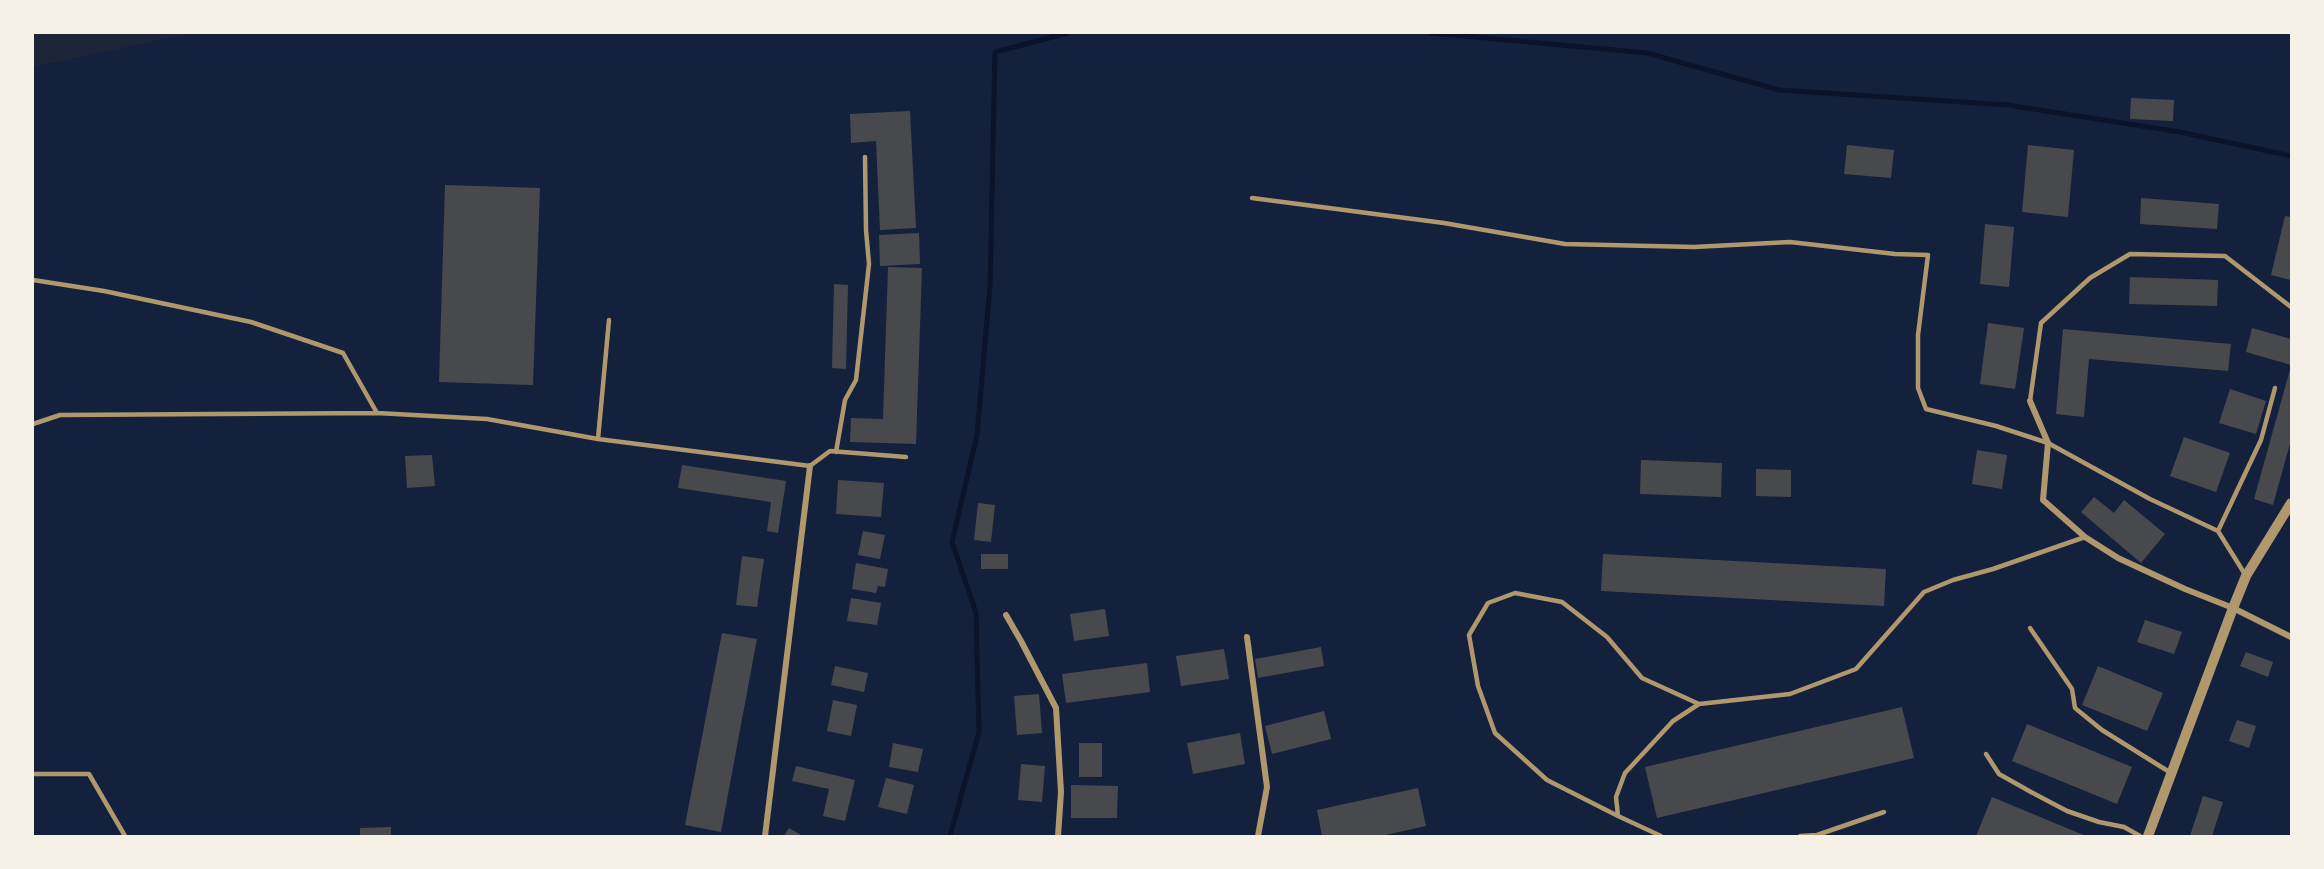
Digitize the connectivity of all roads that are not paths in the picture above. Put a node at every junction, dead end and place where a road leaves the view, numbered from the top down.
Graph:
1 (866, 157) dead end
2 (1252, 198) dead end
3 (33, 280) edge
4 (2291, 307) edge
5 (609, 320) dead end
6 (2274, 388) dead end
7 (2030, 400) joint
8 (377, 413) junction
9 (33, 424) edge
10 (598, 439) junction
11 (2048, 442) junction
12 (836, 452) junction
13 (906, 457) dead end
14 (810, 466) junction
15 (2291, 503) edge
16 (2218, 531) junction
17 (2085, 537) junction
18 (2246, 576) junction
19 (2233, 608) junction
20 (1006, 615) dead end
21 (2030, 628) dead end
22 (1247, 637) dead end
23 (2291, 637) edge
24 (1699, 704) junction
25 (1986, 754) dead end
26 (33, 774) edge
27 (2171, 774) junction
28 (1884, 812) dead end
29 (1618, 816) junction
30 (125, 836) edge
31 (765, 836) edge
32 (1058, 836) edge
33 (1258, 836) edge
34 (1661, 836) edge
35 (1800, 836) edge
36 (2140, 836) edge
37 (2148, 836) edge

1 - 12 lane
2 - 11 lane
3 - 8 lane
4 - 7 lane
5 - 10 lane
6 - 16 lane
7 - 11 street
8 - 9 lane
8 - 10 lane
10 - 14 lane
11 - 16 lane
11 - 17 street
12 - 13 lane
12 - 14 lane
14 - 31 street
15 - 18 street
16 - 18 lane
17 - 19 street
17 - 24 lane
18 - 19 street
19 - 23 street
19 - 27 street
20 - 32 street
21 - 27 lane
22 - 33 street
24 - 29 lane
24 - 29 lane
25 - 36 lane
26 - 30 lane
27 - 37 street
28 - 35 lane
29 - 34 lane

